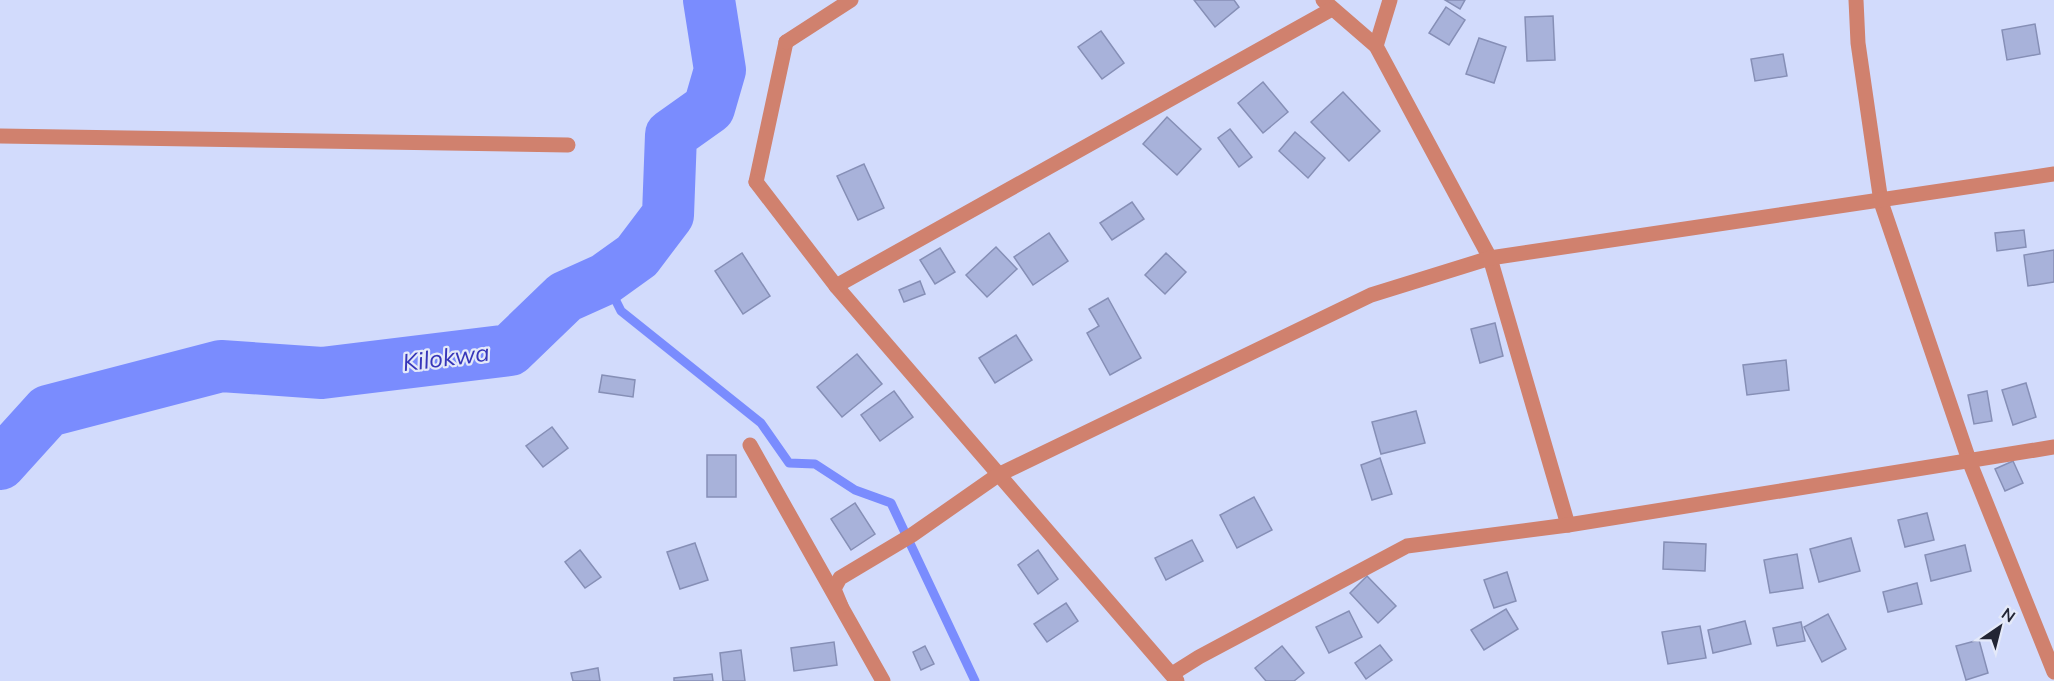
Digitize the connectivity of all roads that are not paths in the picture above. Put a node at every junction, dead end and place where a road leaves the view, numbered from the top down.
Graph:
1 (851, 0) edge
2 (1390, 0) edge
3 (1856, 0) edge
4 (1327, 4) edge
5 (1376, 46) junction
6 (0, 136) edge
7 (568, 145) dead end
8 (2054, 174) edge
9 (1881, 202) junction
10 (1490, 258) junction
11 (836, 286) junction
12 (750, 445) dead end
13 (2054, 447) edge
14 (1970, 463) junction
15 (998, 475) junction
16 (1568, 525) junction
17 (841, 606) junction
18 (2054, 672) edge
19 (1174, 678) edge
20 (883, 681) edge

1 - 11 street
2 - 5 street
3 - 9 street
4 - 5 street
4 - 11 street
5 - 10 street
6 - 7 street
8 - 9 street
9 - 10 street
9 - 14 street
10 - 15 street
10 - 16 street
11 - 15 street
12 - 17 street
13 - 14 street
14 - 16 street
14 - 18 street
15 - 17 street
15 - 19 street
16 - 19 street
17 - 20 street

